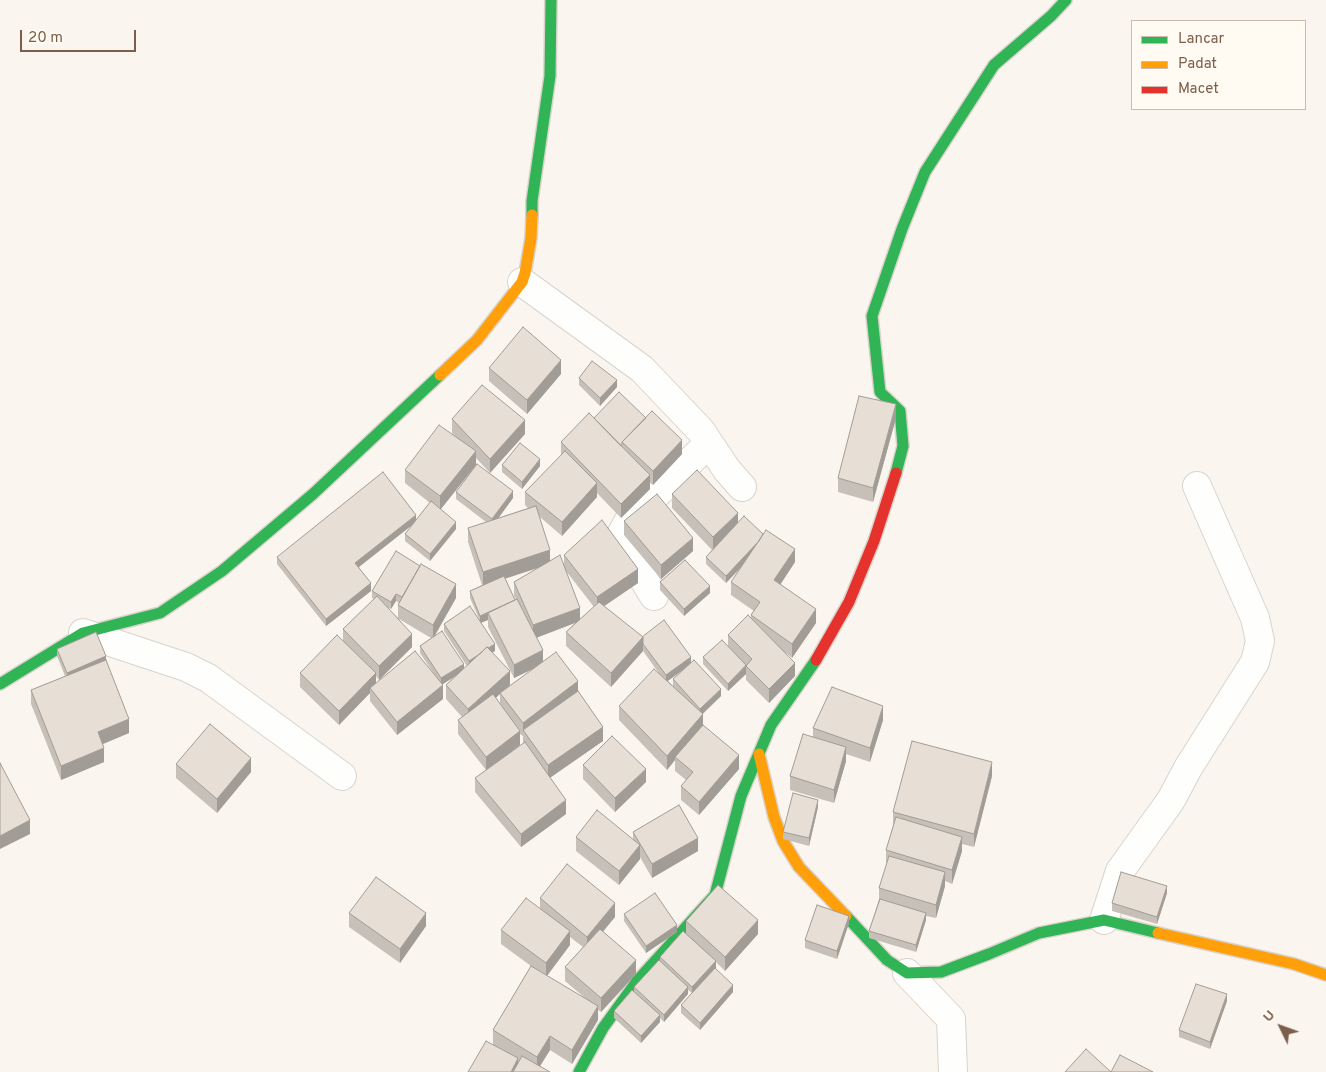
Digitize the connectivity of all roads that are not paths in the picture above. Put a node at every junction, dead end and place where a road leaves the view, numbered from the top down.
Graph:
1 (551, 0) edge
2 (1066, 0) edge
3 (522, 282) junction
4 (709, 444) junction
5 (1197, 486) dead end
6 (742, 487) dead end
7 (654, 596) dead end
8 (83, 633) junction
9 (0, 684) edge
10 (759, 754) junction
11 (342, 776) dead end
12 (1104, 920) junction
13 (907, 973) junction
14 (1326, 975) edge
15 (579, 1072) edge
16 (953, 1072) edge

1 - 3 street
2 - 10 street
3 - 4 street
3 - 8 street
4 - 6 street
4 - 7 street
5 - 12 street
8 - 9 street
8 - 11 street
10 - 13 street
10 - 15 street
12 - 13 street
12 - 14 street
13 - 16 street

